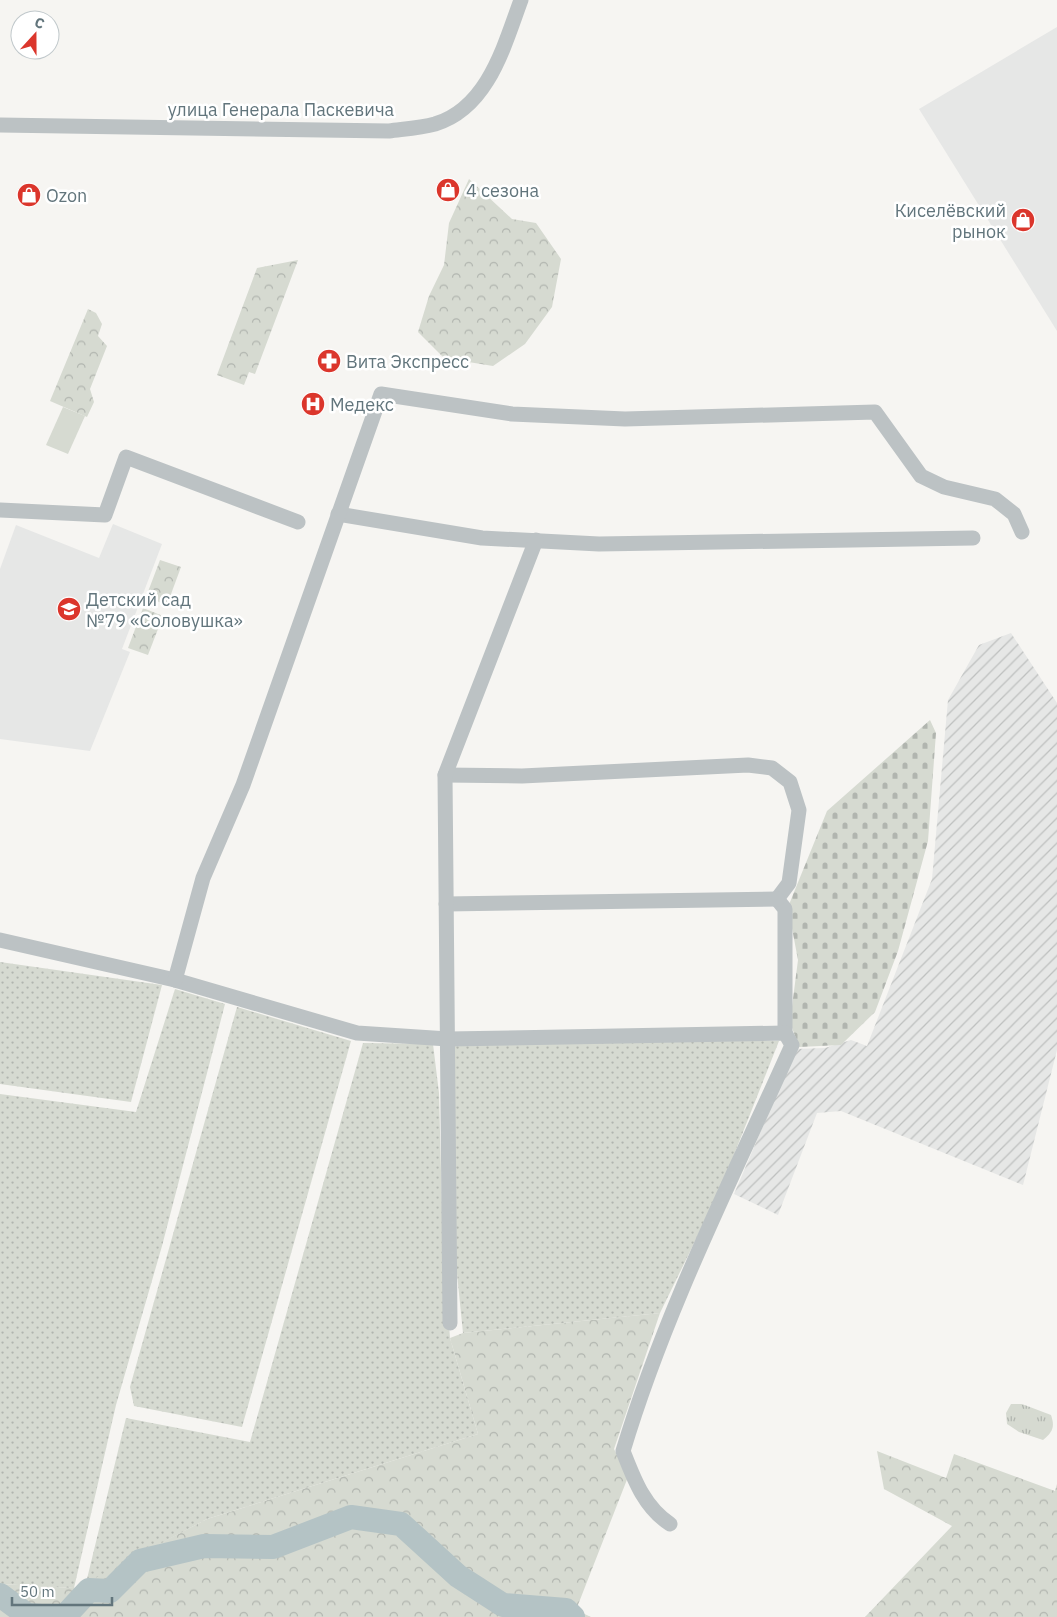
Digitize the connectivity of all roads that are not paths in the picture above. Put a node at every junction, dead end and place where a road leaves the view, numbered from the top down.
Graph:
1 (521, 0) edge
2 (0, 125) edge
3 (0, 510) edge
4 (338, 514) junction
5 (298, 522) dead end
6 (1022, 532) dead end
7 (973, 538) dead end
8 (536, 540) junction
9 (445, 775) junction
10 (777, 899) junction
11 (446, 904) junction
12 (0, 940) edge
13 (175, 980) junction
14 (785, 1032) junction
15 (448, 1039) junction
16 (450, 1323) dead end
17 (670, 1524) dead end

1 - 2 street, улица Генерала Паскевича
3 - 5 street
4 - 6 street
4 - 8 street
4 - 13 street
7 - 8 street
8 - 9 street
9 - 10 street
9 - 11 street
10 - 11 street
10 - 14 street
11 - 15 street
12 - 13 street
13 - 15 street
14 - 15 street
14 - 17 street
15 - 16 street

